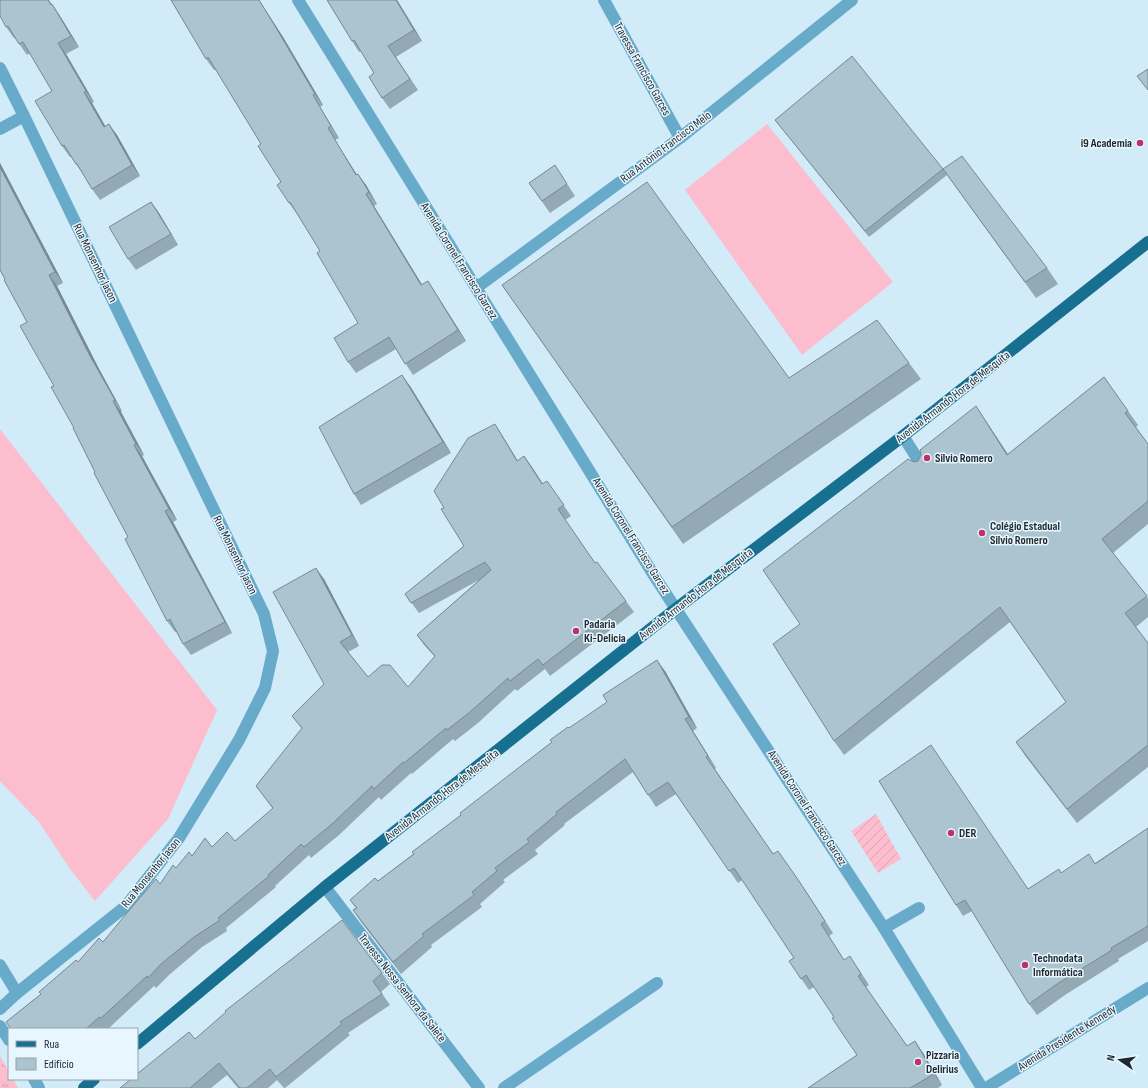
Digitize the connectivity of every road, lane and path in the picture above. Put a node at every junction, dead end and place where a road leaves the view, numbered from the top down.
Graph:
1 (298, 0) edge
2 (604, 0) edge
3 (852, 0) edge
4 (0, 68) edge
5 (24, 116) junction
6 (0, 129) edge
7 (680, 138) junction
8 (1148, 242) edge
9 (476, 288) junction
10 (903, 436) junction
11 (924, 469) edge
12 (677, 608) junction
13 (325, 888) junction
14 (920, 908) dead end
15 (884, 928) junction
16 (0, 965) edge
17 (656, 983) dead end
18 (1148, 988) edge
19 (18, 993) junction
20 (0, 1009) edge
21 (0, 1026) edge
22 (8, 1038) edge
23 (138, 1043) edge
24 (93, 1080) edge
25 (85, 1088) edge
26 (479, 1088) edge
27 (504, 1088) edge
28 (982, 1088) edge
29 (986, 1088) edge

1 - 9 street, Avenida Coronel Francisco Garcez
2 - 7 street, Travessa Francisco Garces
3 - 7 street, Rua Antônio Francisco Melo
4 - 5 street, Rua Monsenhor Jason
5 - 6 street
5 - 19 street, Rua Monsenhor Jason
7 - 9 street, Rua Antônio Francisco Melo
8 - 10 main road, Avenida Armando Hora de Mesquita
9 - 12 street, Avenida Coronel Francisco Garcez
10 - 11 street
10 - 12 main road, Avenida Armando Hora de Mesquita
12 - 13 main road, Avenida Armando Hora de Mesquita
12 - 15 street, Avenida Coronel Francisco Garcez
13 - 23 main road, Avenida Armando Hora de Mesquita
13 - 26 street, Travessa Nossa Senhora da Salete
14 - 15 street
15 - 28 street, Avenida Coronel Francisco Garcez
16 - 19 street
17 - 27 street
18 - 29 street, Avenida Presidente Kennedy
19 - 20 street, Rua Monsenhor Jason
21 - 22 street
24 - 25 main road

